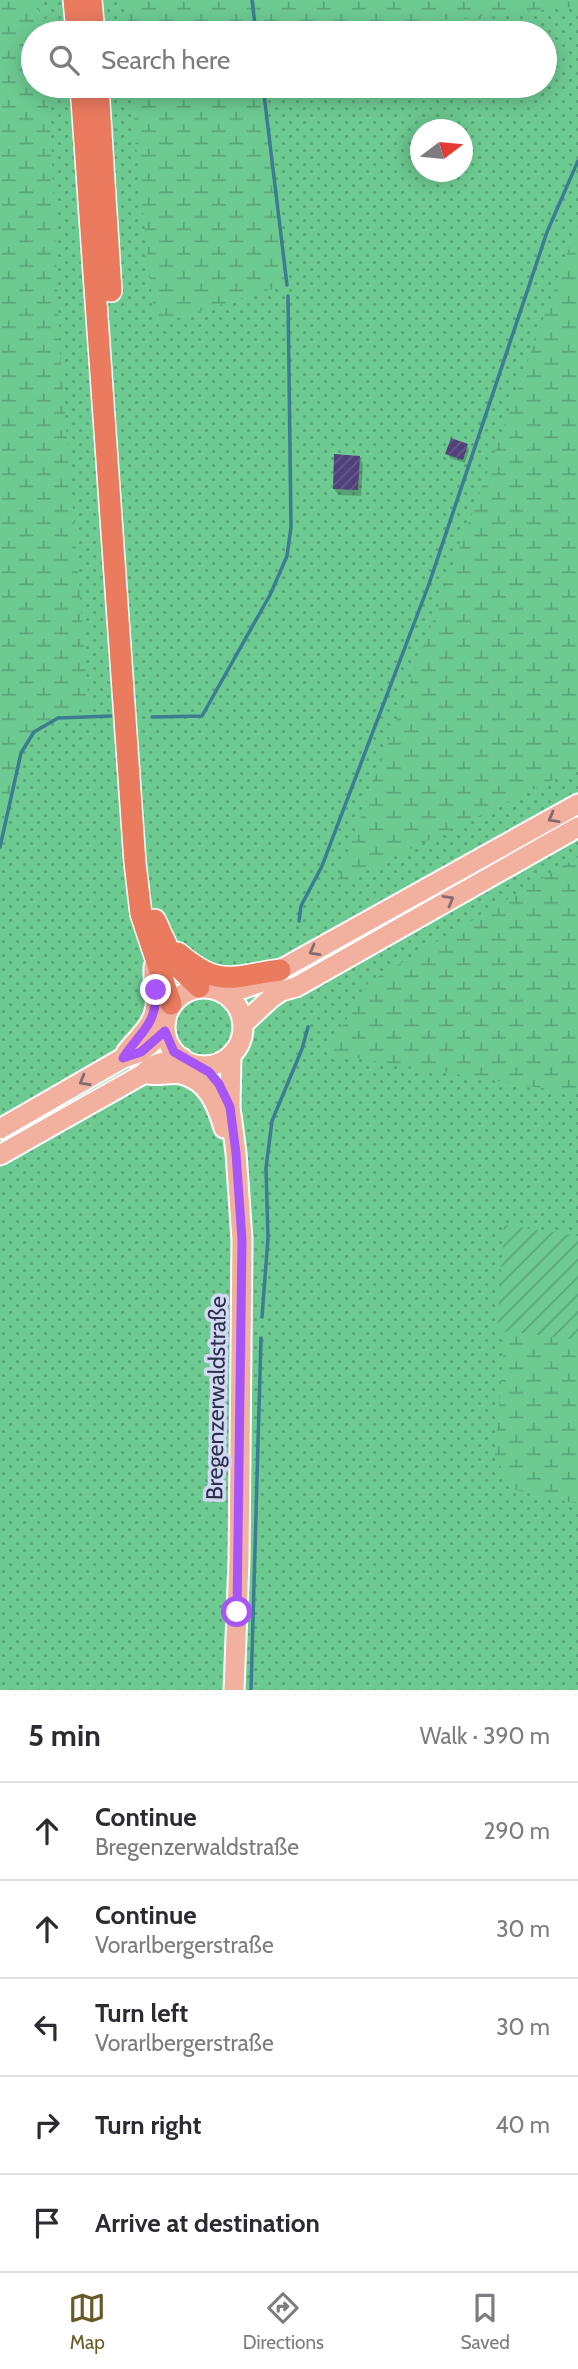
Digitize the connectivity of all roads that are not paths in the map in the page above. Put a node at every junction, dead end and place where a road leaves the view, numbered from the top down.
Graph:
1 (74, 0) edge
2 (93, 0) edge
3 (76, 21) edge
4 (94, 21) edge
5 (82, 98) edge
6 (99, 98) edge
7 (578, 804) edge
8 (578, 827) edge
9 (401, 903) junction
10 (158, 928) junction
11 (361, 950) junction
12 (155, 959) junction
13 (280, 970) junction
14 (198, 987) junction
15 (296, 987) junction
16 (228, 995) junction
17 (171, 1004) junction
18 (243, 1024) junction
19 (165, 1031) junction
20 (231, 1056) junction
21 (123, 1058) junction
22 (191, 1062) junction
23 (143, 1074) junction
24 (230, 1107) junction
25 (0, 1129) edge
26 (236, 1153) junction
27 (0, 1156) edge
28 (234, 1690) edge

1 - 3 highway
2 - 4 highway
5 - 12 highway
6 - 10 highway
7 -> 9 main road
11 -> 8 main road
9 - 11 main road
9 -> 13 main road
10 - 13 highway
10 - 14 highway
11 - 15 main road
12 - 17 highway
12 - 21 main road
13 - 16 main road
14 - 16 main road
14 - 17 main road
15 - 18 main road
15 - 26 main road
16 - 18 main road
17 - 19 main road
18 - 20 main road
19 - 21 main road
19 - 22 main road
20 - 22 main road
20 - 24 main road, Bregenzerwaldstraße
21 -> 25 main road
22 - 23 main road
22 - 24 main road, Bregenzerwaldstraße
23 - 26 main road
23 - 27 main road
24 - 26 main road, Bregenzerwaldstraße
26 - 28 main road, Bregenzerwaldstraße

